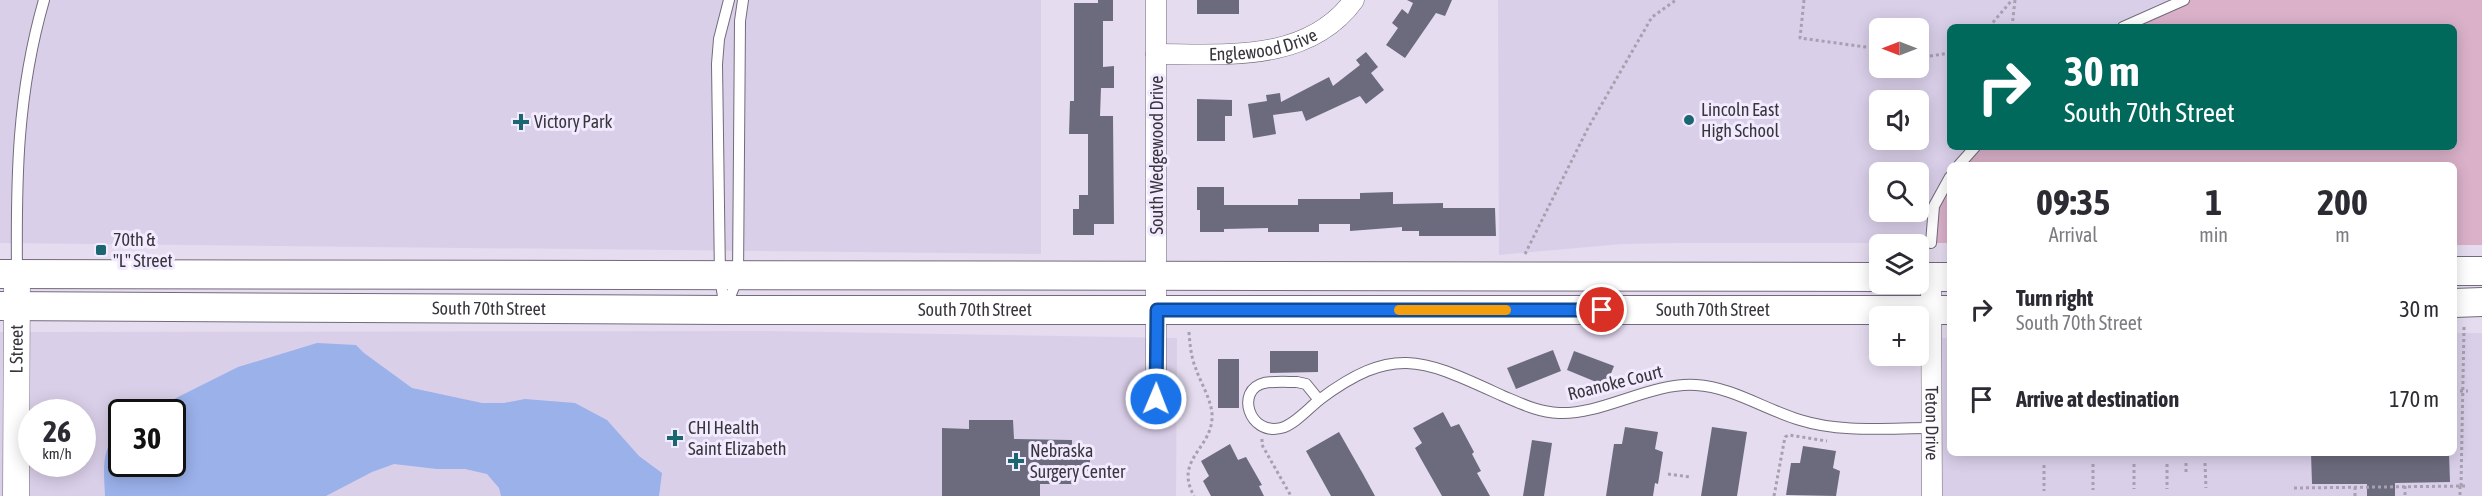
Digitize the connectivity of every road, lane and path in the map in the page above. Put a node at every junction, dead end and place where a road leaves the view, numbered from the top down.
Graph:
1 (44, 0) edge
2 (729, 0) edge
3 (743, 0) edge
4 (1156, 0) edge
5 (1354, 0) edge
6 (1676, 0) edge
7 (1804, 0) edge
8 (2014, 0) edge
9 (2184, 0) edge
10 (1992, 24) edge
11 (2012, 24) edge
12 (2130, 24) edge
13 (1869, 47) edge
14 (1947, 53) edge
15 (1156, 54) junction
16 (1929, 56) edge
17 (1972, 150) edge
18 (1962, 162) edge
19 (1947, 182) edge
20 (1931, 243) dead end
21 (1522, 257) dead end
22 (2457, 271) edge
23 (2482, 271) edge
24 (9, 274) edge
25 (729, 277) junction
26 (1869, 277) edge
27 (1933, 277) edge
28 (1157, 278) junction
29 (2482, 302) edge
30 (9, 306) edge
31 (725, 310) junction
32 (1157, 310) junction
33 (1941, 310) edge
34 (2459, 315) edge
35 (1189, 332) dead end
36 (2457, 391) edge
37 (2463, 391) junction
38 (2468, 391) dead end
39 (1319, 400) junction
40 (1156, 412) dead end
41 (1931, 428) junction
42 (1261, 438) dead end
43 (1836, 442) dead end
44 (2186, 463) dead end
45 (2205, 463) dead end
46 (2093, 464) dead end
47 (2134, 464) dead end
48 (2167, 464) dead end
49 (2044, 465) dead end
50 (1668, 474) dead end
51 (2186, 474) dead end
52 (1690, 477) dead end
53 (2405, 486) junction
54 (2460, 486) junction
55 (2466, 486) dead end
56 (2355, 487) junction
57 (2206, 488) dead end
58 (2294, 488) dead end
59 (2134, 489) dead end
60 (2167, 489) dead end
61 (2044, 490) dead end
62 (2093, 490) dead end
63 (16, 496) edge
64 (1194, 496) edge
65 (1291, 496) edge
66 (1774, 496) edge
67 (1932, 496) edge
68 (2355, 496) edge
69 (2405, 496) edge
70 (2460, 496) edge

1 - 24 lane
2 - 25 lane
3 - 25 lane
4 - 15 street, South Wedgewood Drive
5 - 15 street, Englewood Drive
6 - 21 path
7 - 13 path
8 - 10 path
8 - 11 path
9 - 12 lane
14 - 16 path
15 - 28 street, South Wedgewood Drive
17 - 18 lane
19 - 20 lane
22 - 23 main road
24 - 25 main road, South 70th Street
24 - 30 street, L Street
25 - 28 main road, South 70th Street
25 - 31 lane
25 - 31 lane
26 - 28 main road, South 70th Street
27 - 33 street, Teton Drive
28 - 32 street, South Wedgewood Drive
29 - 34 main road
30 - 31 main road, South 70th Street
30 - 63 street, L Street
31 - 32 main road, South 70th Street
32 - 33 main road, South 70th Street
32 - 40 street, South Wedgewood Drive
33 - 41 street, Teton Drive
34 - 37 path
35 - 64 path
36 - 37 path
37 - 38 path
37 - 54 path
39 - 39 lane, Roanoke Court
39 - 41 lane, Roanoke Court
41 - 67 street, Teton Drive
42 - 65 path
43 - 66 path
44 - 51 path
45 - 57 path
46 - 62 path
47 - 59 path
48 - 60 path
49 - 61 path
50 - 52 path
53 - 54 path
53 - 56 path
53 - 69 path
54 - 55 path
54 - 70 path
56 - 58 path
56 - 68 path

